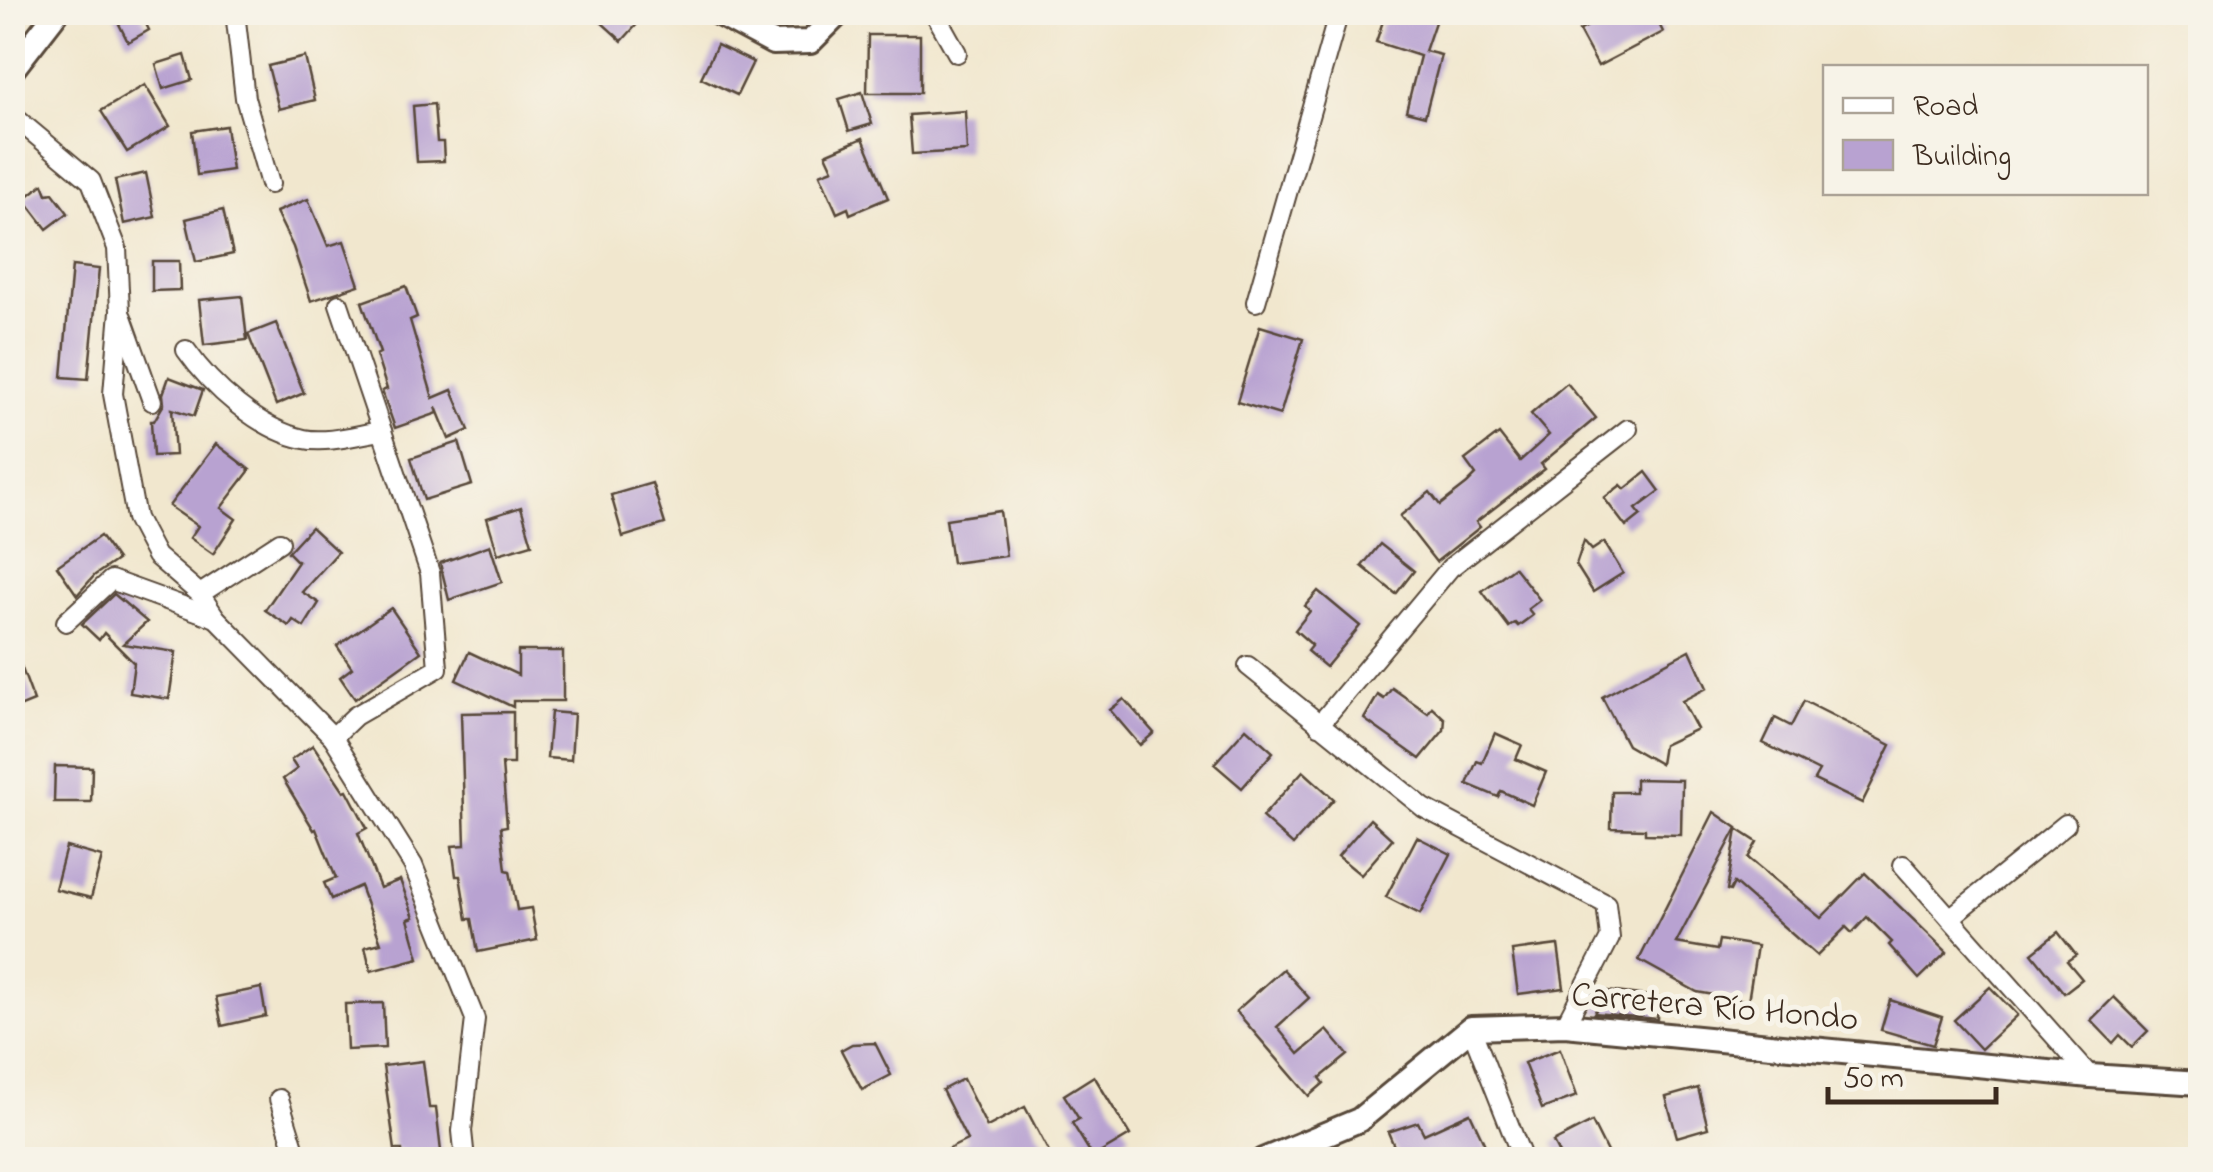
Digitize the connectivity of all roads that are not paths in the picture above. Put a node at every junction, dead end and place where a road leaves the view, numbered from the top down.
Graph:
1 (57, 12) edge
2 (236, 12) edge
3 (715, 12) edge
4 (840, 12) edge
5 (934, 12) edge
6 (1340, 12) edge
7 (957, 54) dead end
8 (12, 70) edge
9 (12, 115) edge
10 (270, 184) dead end
11 (1256, 302) dead end
12 (339, 304) dead end
13 (120, 312) junction
14 (186, 350) dead end
15 (152, 401) dead end
16 (1628, 430) dead end
17 (382, 431) junction
18 (280, 542) dead end
19 (200, 594) junction
20 (216, 618) junction
21 (66, 622) dead end
22 (1248, 666) dead end
23 (1320, 725) junction
24 (333, 736) junction
25 (2066, 824) dead end
26 (1902, 866) dead end
27 (1950, 918) junction
28 (1565, 1025) junction
29 (1471, 1028) junction
30 (2090, 1076) junction
31 (2200, 1083) edge
32 (280, 1099) dead end
33 (298, 1160) edge
34 (465, 1160) edge
35 (1263, 1160) edge
36 (1523, 1160) edge

1 - 8 street
2 - 10 street
3 - 4 street
5 - 7 street
6 - 11 street
9 - 13 street
12 - 17 street
13 - 15 street
13 - 19 street
14 - 17 street
16 - 23 street
17 - 24 street
18 - 19 street
19 - 20 street
20 - 21 street
20 - 24 street
22 - 23 street
23 - 28 street
24 - 34 street
25 - 27 street
26 - 27 street
27 - 30 street
28 - 29 street, Carretera Río Hondo
28 - 30 street, Carretera Río Hondo
29 - 35 street
29 - 36 street
30 - 31 street, Carretera Río Hondo
32 - 33 street

